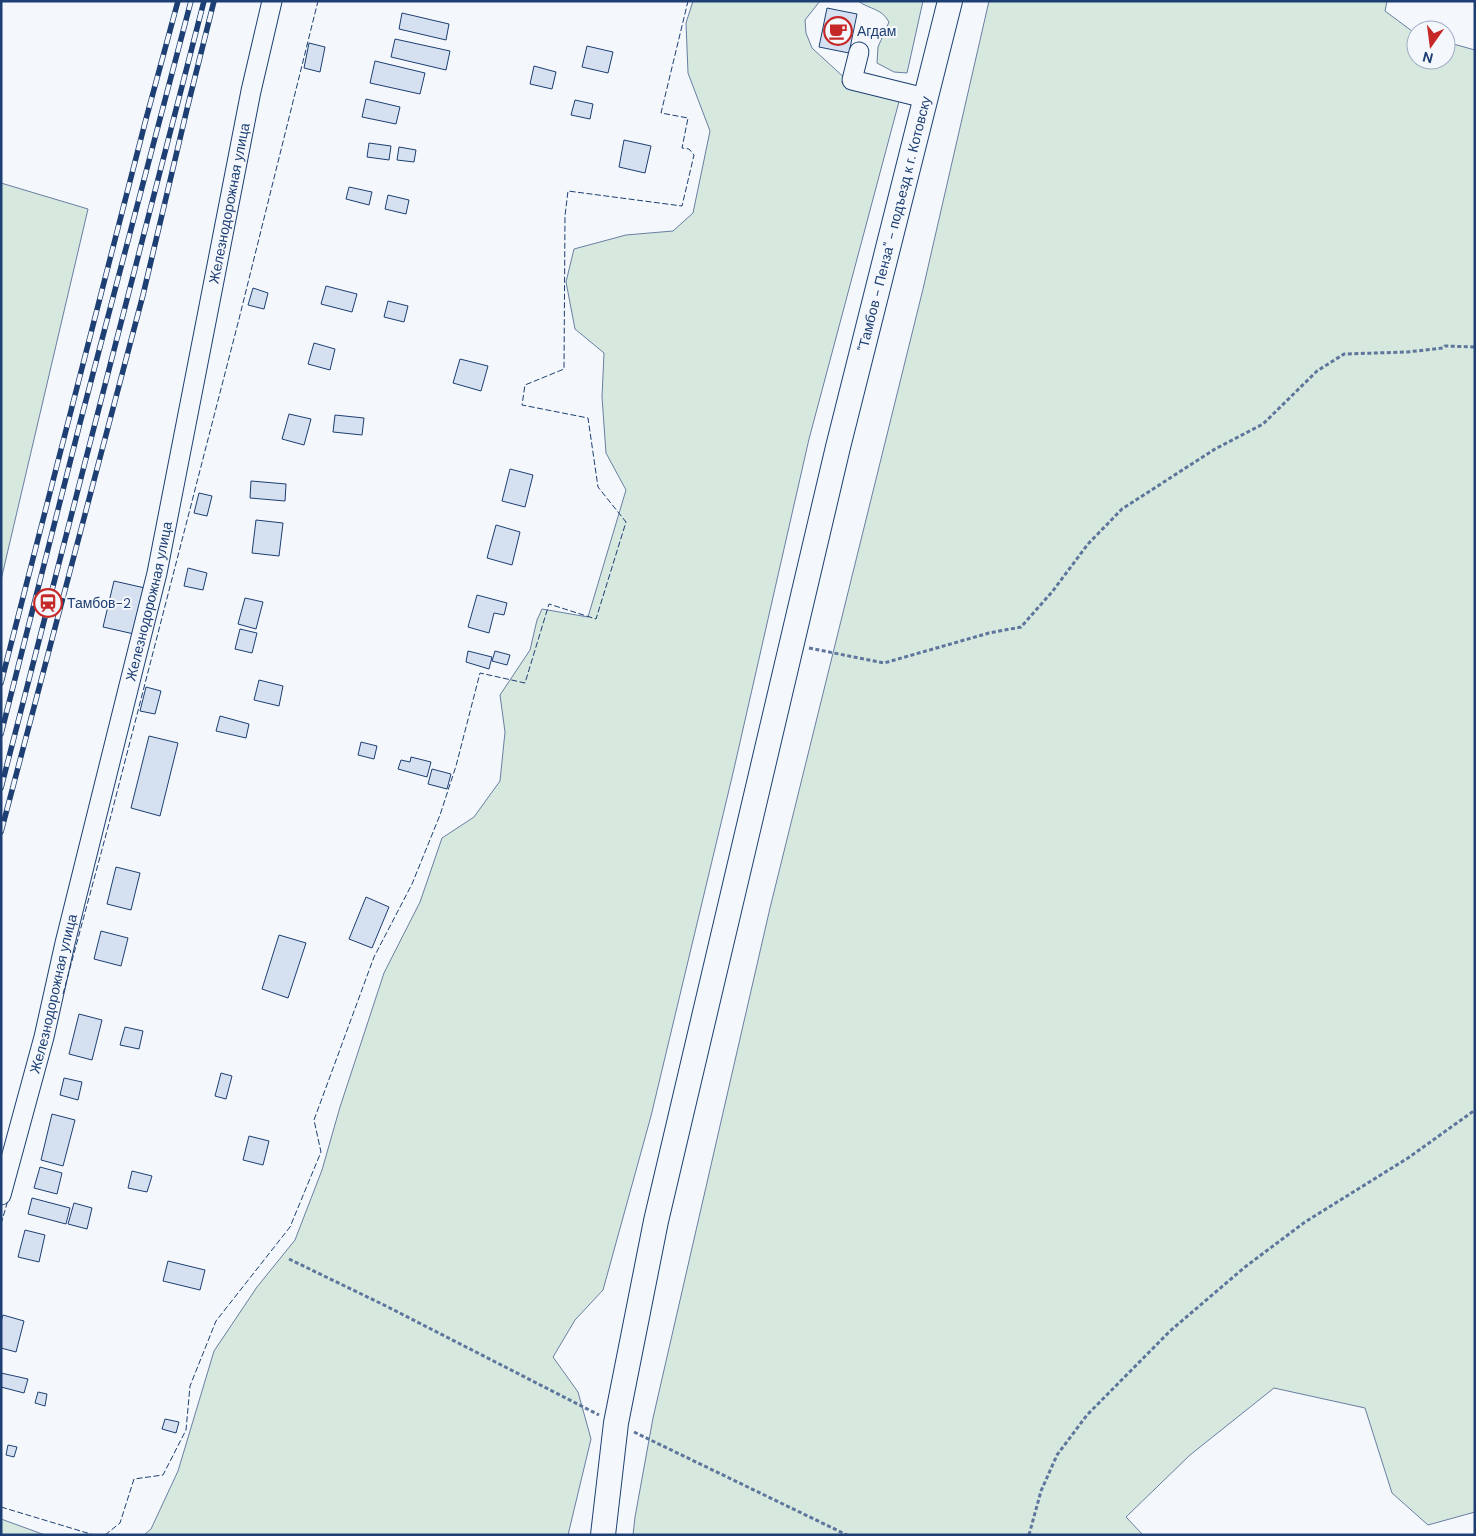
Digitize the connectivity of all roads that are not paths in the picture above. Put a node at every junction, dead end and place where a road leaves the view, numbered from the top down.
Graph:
1 (272, 1) edge
2 (950, 1) edge
3 (859, 52) dead end
4 (926, 98) junction
5 (1, 1195) edge
6 (603, 1535) edge

1 - 5 street, Железнодорожная улица
2 - 4 main road, "Тамбов - Пенза" - подъезд к г. Котовску
3 - 4 street
4 - 6 main road, "Тамбов - Пенза" - подъезд к г. Котовску

